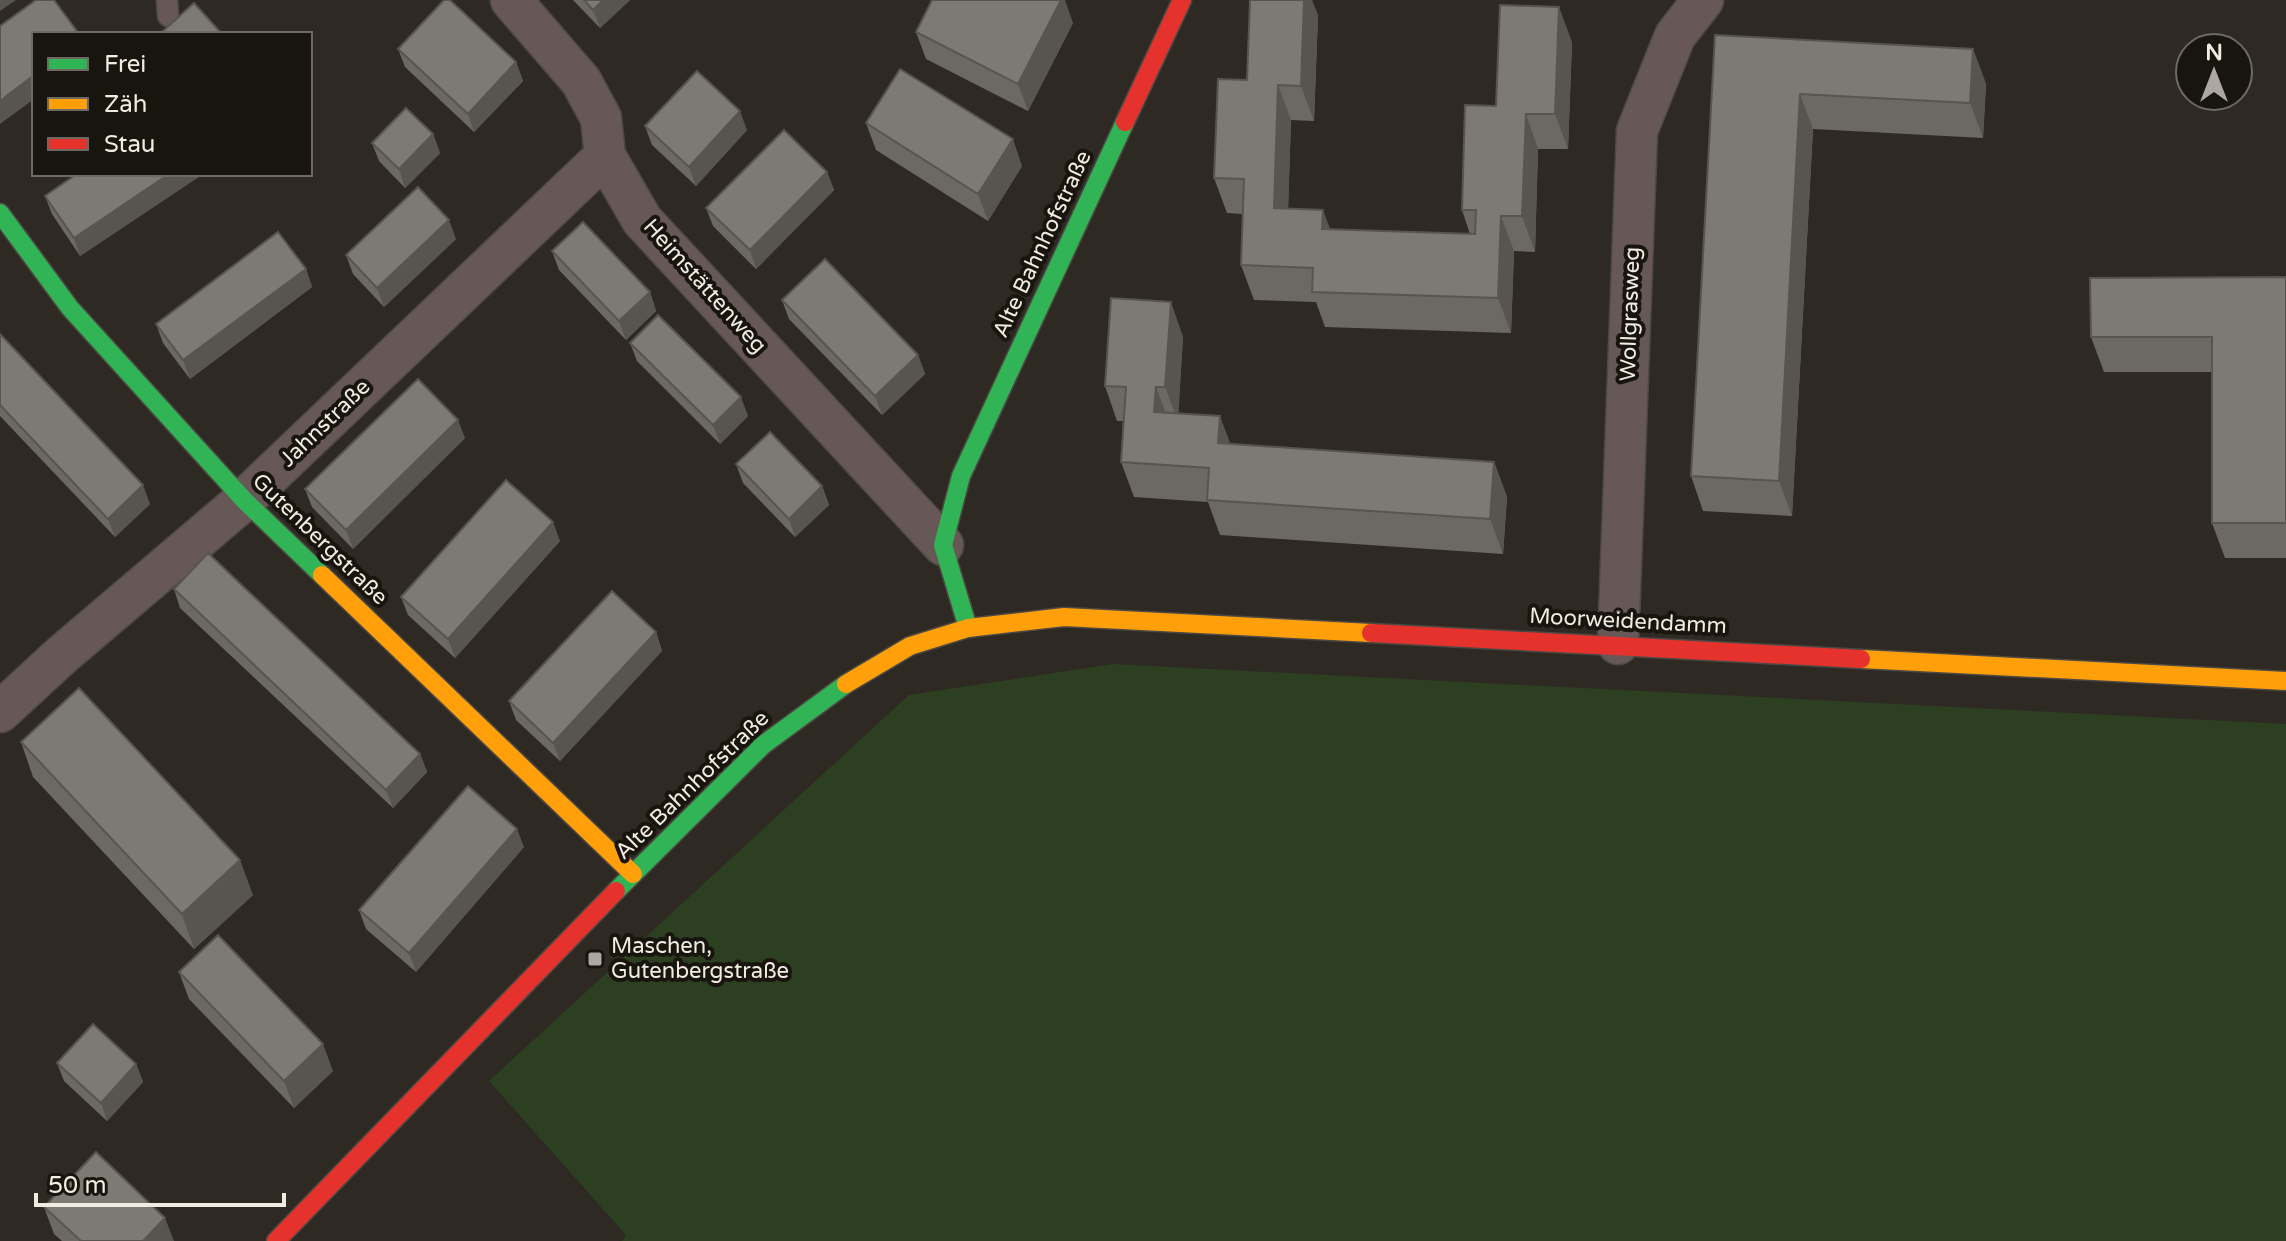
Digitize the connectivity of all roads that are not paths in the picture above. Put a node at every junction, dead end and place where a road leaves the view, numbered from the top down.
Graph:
1 (511, 0) edge
2 (1182, 0) edge
3 (1703, 0) edge
4 (605, 156) junction
5 (0, 213) edge
6 (244, 500) junction
7 (943, 545) junction
8 (968, 628) junction
9 (1618, 644) junction
10 (2286, 681) edge
11 (0, 712) edge
12 (633, 874) junction
13 (276, 1241) edge

1 - 4 street, Heimstättenweg
2 - 7 street, Alte Bahnhofstraße
3 - 9 street, Wollgrasweg
4 - 6 street, Jahnstraße
4 - 7 street, Heimstättenweg
5 - 6 street, Gutenbergstraße
6 - 11 street, Jahnstraße
6 - 12 street, Gutenbergstraße
7 - 8 street
8 - 9 street, Moorweidendamm
8 - 12 street, Alte Bahnhofstraße
9 - 10 street, Moorweidendamm
12 - 13 street, Alte Bahnhofstraße

